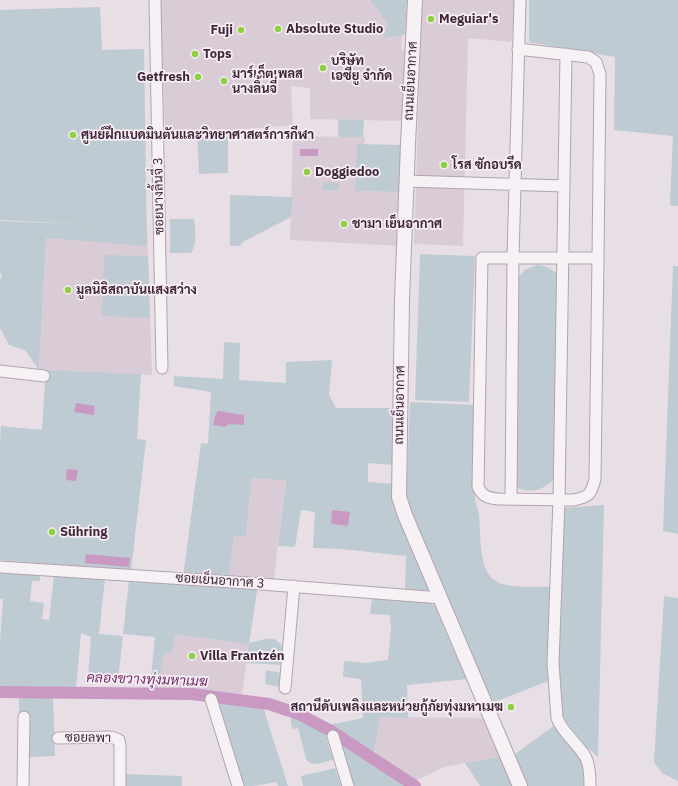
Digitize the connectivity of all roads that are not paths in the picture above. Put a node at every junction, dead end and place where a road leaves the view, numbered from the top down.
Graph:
1 (155, 0) edge
2 (415, 0) edge
3 (520, 0) edge
4 (518, 49) junction
5 (566, 54) junction
6 (406, 181) junction
7 (515, 184) junction
8 (564, 186) junction
9 (513, 258) junction
10 (562, 258) junction
11 (598, 258) junction
12 (162, 368) dead end
13 (0, 371) edge
14 (44, 376) dead end
15 (511, 499) junction
16 (559, 500) junction
17 (0, 567) edge
18 (294, 586) junction
19 (441, 598) junction
20 (285, 688) dead end
21 (211, 699) dead end
22 (24, 717) dead end
23 (333, 736) dead end
24 (58, 738) dead end
25 (23, 786) edge
26 (120, 786) edge
27 (238, 786) edge
28 (348, 786) edge
29 (520, 786) edge
30 (590, 786) edge

1 - 12 street, ซอยนางลิ้นจี่ 3
2 - 6 street, ถนนเย็นอากาศ
3 - 4 street
4 - 5 street
4 - 7 street
5 - 8 street
5 - 11 street
6 - 7 street
6 - 19 street, ถนนเย็นอากาศ
7 - 8 street
7 - 9 street
8 - 10 street
9 - 10 street
9 - 15 street
9 - 15 street
10 - 11 street
10 - 16 street
11 - 16 street
13 - 14 street
15 - 16 street
16 - 30 street
17 - 18 street, ซอยเย็นอากาศ 3
18 - 19 street, ซอยเย็นอากาศ 3
18 - 20 street
19 - 29 street, ถนนเย็นอากาศ
21 - 27 street
22 - 25 street
23 - 28 street
24 - 26 street, ซอยลพา

